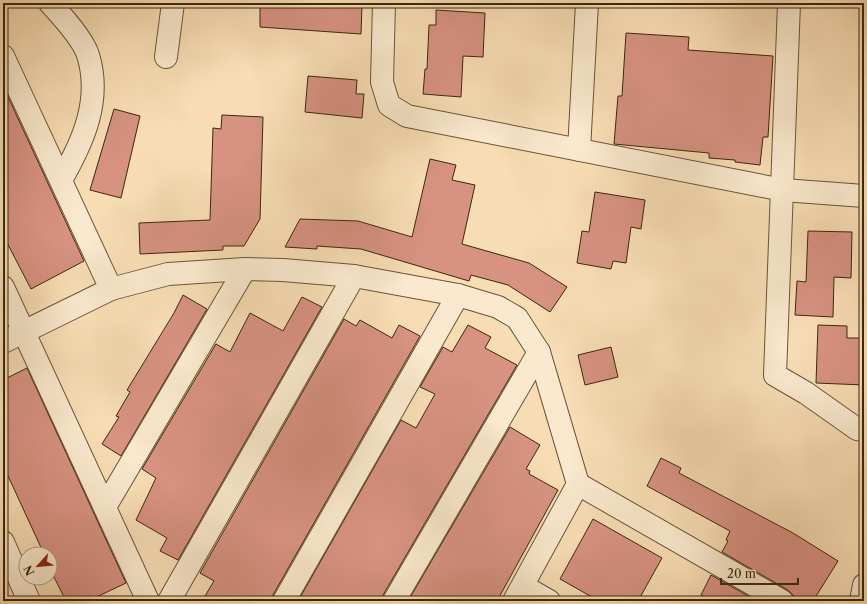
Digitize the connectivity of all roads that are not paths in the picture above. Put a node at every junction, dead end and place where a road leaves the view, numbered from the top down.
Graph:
1 (50, 3) edge
2 (173, 3) edge
3 (384, 3) edge
4 (587, 3) edge
5 (789, 3) edge
6 (3, 56) edge
7 (166, 57) dead end
8 (579, 150) junction
9 (61, 180) junction
10 (783, 190) junction
11 (864, 196) edge
12 (245, 269) junction
13 (354, 276) junction
14 (3, 287) edge
15 (111, 288) junction
16 (458, 295) junction
17 (23, 332) junction
18 (3, 342) edge
19 (539, 352) junction
20 (864, 430) edge
21 (578, 484) junction
22 (105, 507) junction
23 (3, 542) edge
24 (864, 585) edge
25 (519, 593) edge
26 (29, 601) edge
27 (148, 601) edge
28 (169, 601) edge
29 (284, 601) edge
30 (394, 601) edge
31 (549, 601) edge
32 (782, 601) edge
33 (861, 601) edge

1 - 9 street
2 - 7 street
3 - 8 street
4 - 8 street
5 - 10 street
6 - 9 street
8 - 10 street
9 - 15 street
10 - 11 street
10 - 20 street
12 - 13 street
12 - 15 street
12 - 22 street
13 - 16 street
13 - 28 street
14 - 17 street
15 - 17 street
16 - 19 street
16 - 29 street
17 - 18 street
17 - 22 street
19 - 21 street
19 - 30 street
21 - 25 street
21 - 32 street
22 - 27 street
23 - 26 street
24 - 33 street
25 - 31 street

